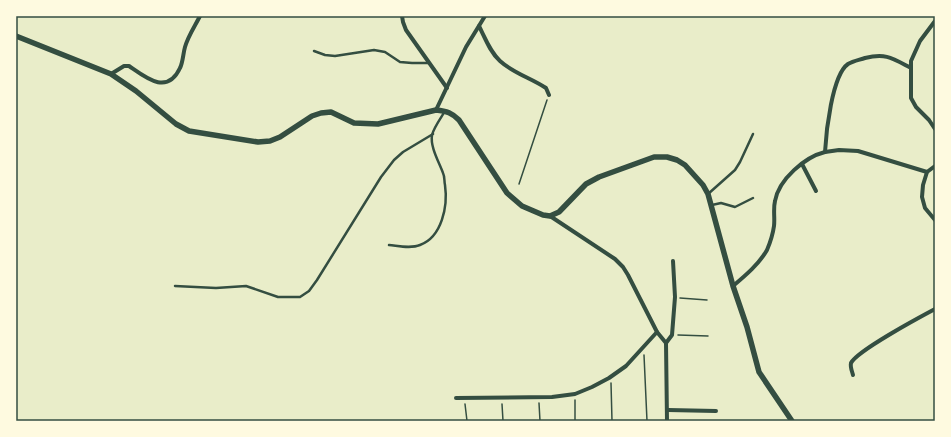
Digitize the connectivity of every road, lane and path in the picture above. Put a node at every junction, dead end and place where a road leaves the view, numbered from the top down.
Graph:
1 (200, 16) edge
2 (402, 16) edge
3 (485, 16) edge
4 (935, 21) edge
5 (479, 26) junction
6 (16, 36) edge
7 (314, 51) dead end
8 (429, 62) junction
9 (911, 68) junction
10 (111, 74) junction
11 (447, 88) junction
12 (549, 95) joint
13 (436, 110) junction
14 (446, 111) junction
15 (935, 129) edge
16 (433, 134) junction
17 (753, 134) dead end
18 (825, 152) junction
19 (802, 164) junction
20 (935, 166) edge
21 (926, 172) junction
22 (519, 184) dead end
23 (816, 191) dead end
24 (708, 194) junction
25 (753, 198) dead end
26 (712, 205) junction
27 (550, 216) junction
28 (935, 220) edge
29 (389, 245) dead end
30 (672, 261) dead end
31 (175, 286) dead end
32 (733, 286) junction
33 (674, 297) junction
34 (707, 300) dead end
35 (935, 308) edge
36 (657, 332) junction
37 (672, 335) junction
38 (708, 336) dead end
39 (666, 343) junction
40 (644, 347) junction
41 (853, 375) dead end
42 (610, 377) junction
43 (575, 394) junction
44 (456, 398) dead end
45 (465, 398) junction
46 (502, 398) junction
47 (539, 398) junction
48 (668, 410) junction
49 (716, 411) dead end
50 (467, 421) edge
51 (503, 421) edge
52 (540, 421) edge
53 (575, 421) edge
54 (612, 421) edge
55 (647, 421) edge
56 (667, 421) edge
57 (792, 421) edge

1 - 10 street
2 - 8 street
3 - 5 street
4 - 9 street
5 - 11 street
5 - 12 street
6 - 10 street
7 - 8 lane
8 - 11 street
9 - 15 street
9 - 18 street
10 - 13 street
11 - 13 street
12 - 22 path
13 - 14 street
14 - 16 lane
14 - 27 street
16 - 29 lane
16 - 31 lane
17 - 24 lane
18 - 19 street
18 - 21 street
19 - 23 street
19 - 32 street
20 - 21 street
21 - 28 street
24 - 26 street
24 - 27 street
25 - 26 lane
26 - 32 street
27 - 36 street
30 - 33 street
32 - 57 street
33 - 34 path
33 - 37 street
35 - 41 street
36 - 39 street
36 - 40 street
37 - 38 path
37 - 39 street
39 - 48 street
40 - 42 street
40 - 55 path
42 - 43 street
42 - 54 path
43 - 47 street
43 - 53 path
44 - 45 street
45 - 46 street
45 - 50 path
46 - 47 street
46 - 51 path
47 - 52 path
48 - 49 street
48 - 56 street

